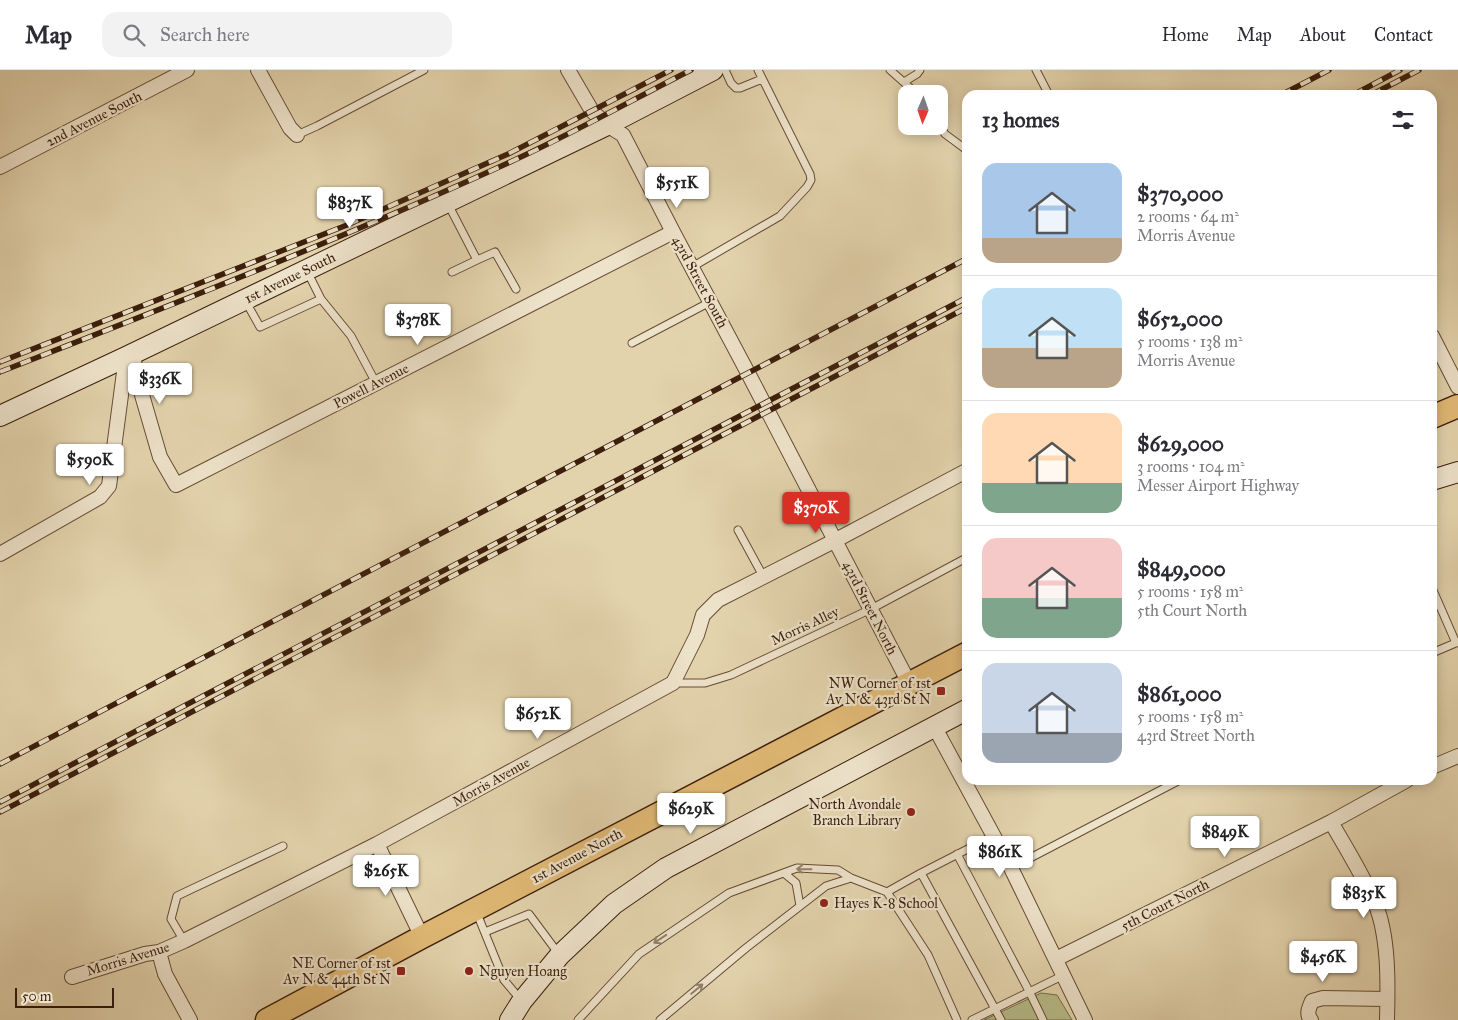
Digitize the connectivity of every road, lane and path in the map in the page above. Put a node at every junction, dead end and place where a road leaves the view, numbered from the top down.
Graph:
1 (187, 70) edge
2 (258, 70) edge
3 (424, 70) edge
4 (568, 70) edge
5 (713, 70) edge
6 (725, 70) edge
7 (758, 70) edge
8 (890, 70) edge
9 (920, 70) edge
10 (1036, 70) edge
11 (762, 79) junction
12 (904, 82) junction
13 (907, 85) edge
14 (1046, 90) edge
15 (607, 125) junction
16 (297, 135) joint
17 (946, 135) edge
18 (962, 147) edge
19 (0, 167) edge
20 (447, 202) junction
21 (673, 232) junction
22 (477, 260) junction
23 (692, 267) junction
24 (306, 270) junction
25 (452, 272) dead end
26 (516, 289) dead end
27 (245, 299) junction
28 (321, 299) junction
29 (710, 302) junction
30 (632, 343) dead end
31 (1437, 346) edge
32 (126, 356) junction
33 (748, 372) joint
34 (376, 383) junction
35 (1458, 387) edge
36 (1458, 406) edge
37 (1437, 415) edge
38 (0, 416) edge
39 (1458, 472) edge
40 (962, 473) edge
41 (1437, 478) edge
42 (738, 530) dead end
43 (836, 540) junction
44 (0, 554) edge
45 (962, 560) edge
46 (763, 576) junction
47 (1437, 599) edge
48 (871, 609) junction
49 (1457, 642) edge
50 (1437, 651) edge
51 (962, 656) edge
52 (673, 683) junction
53 (909, 683) junction
54 (962, 712) edge
55 (934, 726) junction
56 (1458, 756) edge
57 (1437, 765) edge
58 (962, 778) edge
59 (966, 785) edge
60 (1170, 785) edge
61 (1397, 785) edge
62 (1331, 822) junction
63 (993, 836) junction
64 (377, 844) junction
65 (283, 846) dead end
66 (958, 854) junction
67 (1011, 868) junction
68 (784, 873) junction
69 (921, 873) junction
70 (851, 878) junction
71 (887, 892) junction
72 (800, 906) junction
73 (475, 909) junction
74 (485, 932) junction
75 (422, 937) junction
76 (184, 942) junction
77 (160, 952) junction
78 (560, 956) junction
79 (1056, 959) junction
80 (1064, 975) junction
81 (72, 976) dead end
82 (1029, 991) junction
83 (1387, 999) junction
84 (522, 1001) junction
85 (996, 1008) junction
86 (190, 1020) edge
87 (267, 1020) edge
88 (510, 1020) edge
89 (578, 1020) edge
90 (660, 1020) edge
91 (957, 1020) edge
92 (972, 1020) edge
93 (1002, 1020) edge
94 (1043, 1020) edge
95 (1085, 1020) edge
96 (1312, 1020) edge
97 (1387, 1020) edge

1 - 19 street, 2nd Avenue South
2 - 16 street
3 - 16 lane
4 - 15 street, 43rd Street South
5 - 15 street, 1st Avenue South
6 - 11 lane
7 - 11 lane
8 - 12 lane
9 - 12 lane
10 - 14 lane
11 - 23 lane
12 - 13 lane
15 - 20 street, 1st Avenue South
15 - 21 street, 43rd Street South
17 - 18 lane
20 - 22 lane
20 - 24 street, 1st Avenue South
21 - 23 street, 43rd Street South
21 - 34 street, Powell Avenue
22 - 25 lane
22 - 26 lane
23 - 29 street, 43rd Street South
24 - 27 street, 1st Avenue South
24 - 28 lane
27 - 28 lane
27 - 32 street, 1st Avenue South
28 - 34 lane
29 - 30 lane
29 - 33 street, 43rd Street South
31 - 35 street
32 - 34 street, Powell Avenue
32 - 38 street, 1st Avenue South
32 - 44 street
33 - 43 street, 43rd Street North
36 - 37 main road
39 - 41 street
40 - 43 street
42 - 46 lane
43 - 46 street
43 - 48 street, 43rd Street North
45 - 48 lane, Morris Alley
46 - 52 street
47 - 49 lane
48 - 52 lane, Morris Alley
48 - 53 street, 43rd Street North
49 - 50 lane
51 - 53 main road, 1st Avenue North
52 - 64 street, Morris Avenue
53 - 73 main road, 1st Avenue North
54 - 55 street
55 - 58 street
55 - 78 street
56 - 57 street
59 - 63 street
60 - 67 lane
61 - 62 street, 5th Court North
62 - 79 street, 5th Court North
62 - 83 street
63 - 66 lane
63 - 67 street
64 - 75 street
64 - 76 street, Morris Avenue
65 - 76 lane
66 - 69 lane
66 - 82 lane
67 - 79 street
70 -> 68 lane
68 - 72 lane
68 -> 89 lane
69 - 71 lane
69 - 85 lane
70 - 71 lane
70 - 72 lane
71 - 91 lane
90 -> 72 lane
73 - 74 lane
73 - 75 main road, 1st Avenue North
74 - 78 lane
74 - 84 lane
75 - 87 main road, 1st Avenue North
76 - 77 street, Morris Avenue
77 - 81 street, Morris Avenue
77 - 86 street
78 - 84 street
79 - 80 street
80 - 82 lane
80 - 95 street
82 - 85 lane
82 - 94 lane
83 - 96 street
83 - 97 street
84 - 88 street
85 - 92 lane
85 - 93 lane

